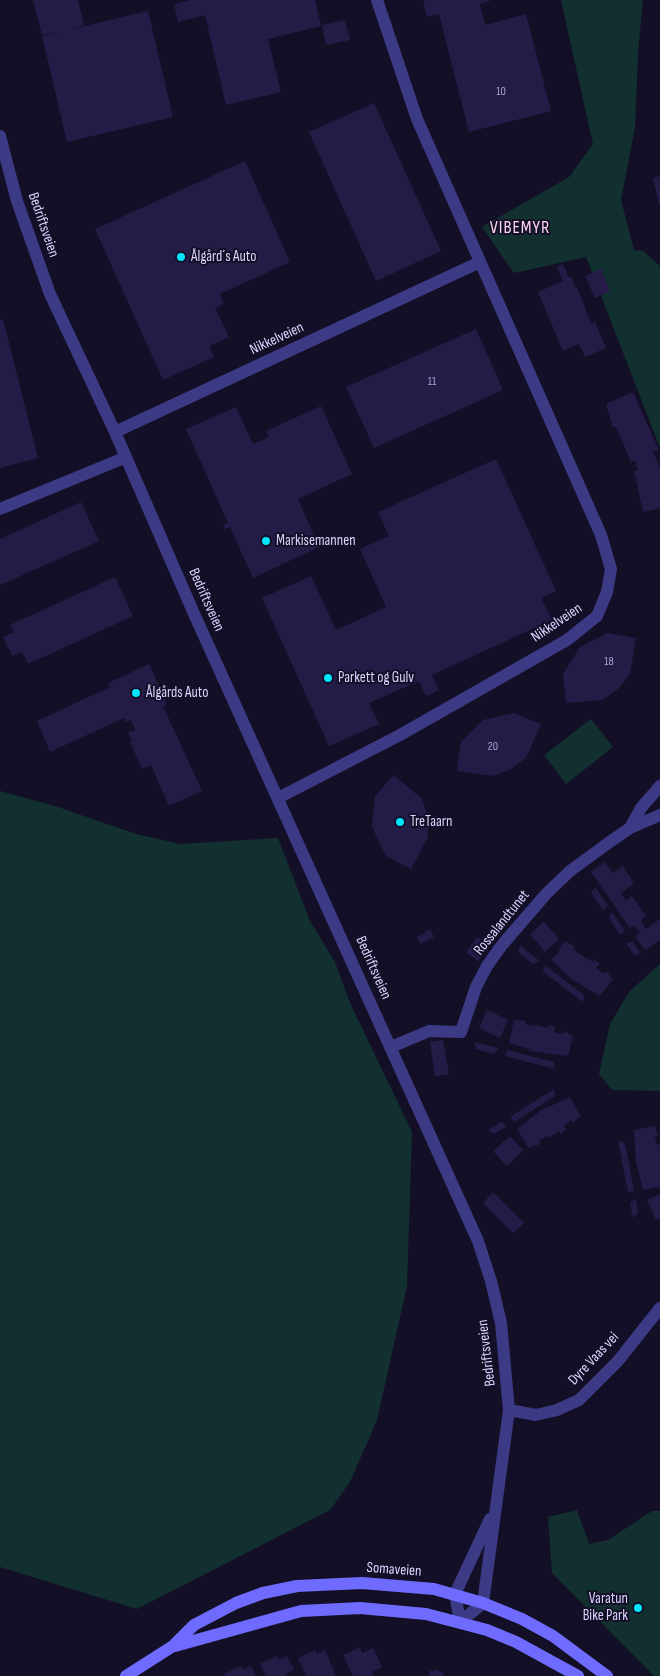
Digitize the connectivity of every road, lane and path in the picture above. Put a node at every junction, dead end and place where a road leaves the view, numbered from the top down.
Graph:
1 (377, 0) edge
2 (0, 136) edge
3 (480, 262) junction
4 (114, 432) junction
5 (124, 458) junction
6 (0, 509) edge
7 (660, 786) edge
8 (278, 798) junction
9 (660, 815) edge
10 (630, 828) junction
11 (391, 1047) junction
12 (660, 1308) edge
13 (509, 1410) junction
14 (494, 1512) junction
15 (455, 1594) junction
16 (483, 1603) junction
17 (460, 1622) junction
18 (173, 1646) junction
19 (126, 1676) edge
20 (578, 1676) edge
21 (607, 1676) edge

1 - 3 street, Nikkelveien
2 - 4 street, Bedriftsveien
3 - 4 street, Nikkelveien
3 - 8 street, Nikkelveien
4 - 5 street, Bedriftsveien
5 - 6 street
5 - 8 street, Bedriftsveien
7 - 10 street, Rossalandtunet
8 - 11 street, Bedriftsveien
9 - 10 street, Rossalandtunet
10 - 11 street, Rossalandtunet
11 - 13 street, Bedriftsveien
12 - 13 street, Dyre Vaas vei
13 - 14 street, Bedriftsveien
14 - 15 street, Bedriftsveien
14 - 16 street, Bedriftsveien
15 - 16 main road, Somaveien
15 - 17 street
15 - 18 main road, Somaveien
16 - 17 street
16 - 21 main road, Somaveien
17 - 18 main road, Somaveien
17 - 20 main road, Somaveien
18 - 19 main road, Somaveien

